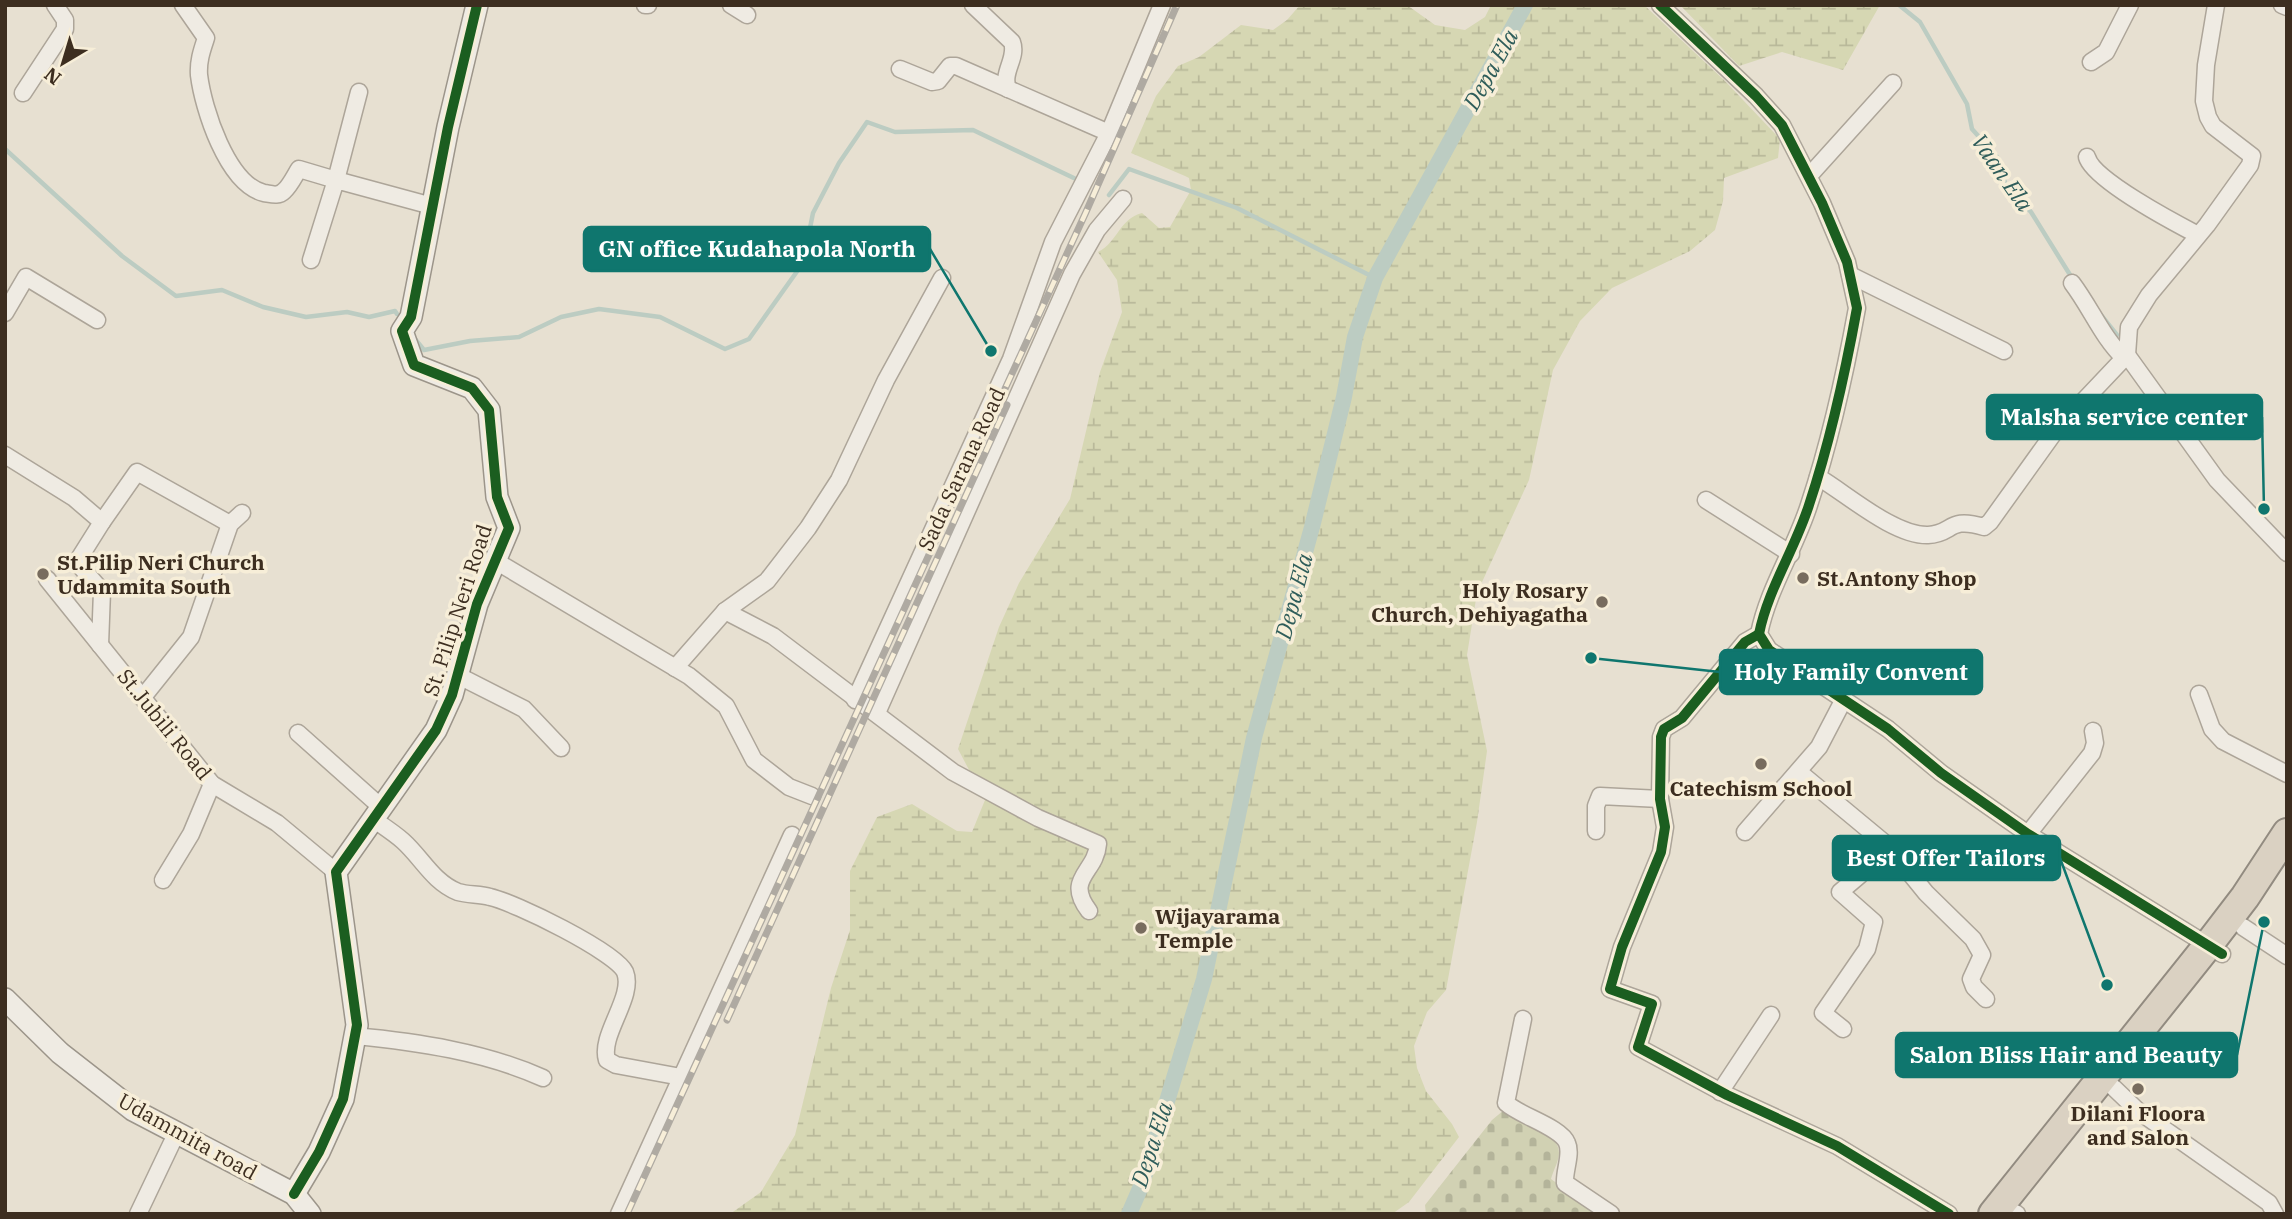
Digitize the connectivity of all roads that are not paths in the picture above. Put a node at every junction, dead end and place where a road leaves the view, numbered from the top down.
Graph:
1 (55, 5) edge
2 (183, 5) edge
3 (477, 5) edge
4 (731, 5) edge
5 (973, 5) edge
6 (1161, 5) edge
7 (1660, 5) edge
8 (2130, 5) edge
9 (2220, 6) edge
10 (747, 15) dead end
11 (2091, 62) dead end
12 (900, 69) dead end
13 (1893, 83) dead end
14 (1008, 89) junction
15 (359, 92) dead end
16 (23, 93) dead end
17 (1109, 134) junction
18 (2087, 157) dead end
19 (1809, 176) junction
20 (336, 180) junction
21 (1123, 199) dead end
22 (432, 206) junction
23 (2198, 236) junction
24 (311, 260) dead end
25 (1850, 275) junction
26 (942, 278) dead end
27 (2072, 283) dead end
28 (5, 313) edge
29 (97, 320) dead end
30 (2004, 351) dead end
31 (2126, 357) junction
32 (5, 455) edge
33 (1818, 477) junction
34 (1706, 500) dead end
35 (102, 522) junction
36 (2287, 553) edge
37 (1791, 554) junction
38 (494, 560) junction
39 (47, 579) dead end
40 (724, 611) junction
41 (1759, 634) junction
42 (100, 645) junction
43 (676, 667) junction
44 (457, 675) junction
45 (2199, 694) dead end
46 (143, 697) junction
47 (1844, 699) junction
48 (855, 700) junction
49 (877, 713) junction
50 (2092, 731) dead end
51 (298, 733) dead end
52 (561, 748) dead end
53 (1799, 772) junction
54 (2287, 774) edge
55 (212, 784) junction
56 (812, 796) dead end
57 (1660, 799) junction
58 (377, 813) junction
59 (1596, 831) dead end
60 (1745, 832) dead end
61 (2287, 833) edge
62 (2028, 834) junction
63 (792, 835) dead end
64 (1887, 845) junction
65 (2287, 864) edge
66 (336, 872) junction
67 (163, 880) dead end
68 (1089, 911) dead end
69 (2243, 927) junction
70 (2216, 949) junction
71 (2287, 956) edge
72 (5, 999) edge
73 (1986, 999) dead end
74 (1770, 1015) dead end
75 (1522, 1019) dead end
76 (1843, 1029) dead end
77 (355, 1035) junction
78 (681, 1077) junction
79 (543, 1078) dead end
80 (2114, 1088) junction
81 (1720, 1092) junction
82 (177, 1132) junction
83 (294, 1194) junction
84 (1607, 1213) edge
85 (138, 1214) edge
86 (310, 1214) edge
87 (619, 1214) edge
88 (1949, 1214) edge
89 (2010, 1214) edge
90 (2275, 1214) edge

1 - 16 street
2 - 20 street
3 - 22 street, St. Pilip Neri Road
4 - 10 street
5 - 14 street
6 - 17 street, Sada Sarana Road
7 - 19 street
8 - 11 street
9 - 23 street
12 - 14 street
13 - 19 street
14 - 17 street
15 - 20 street
17 - 48 street, Sada Sarana Road
18 - 23 street
19 - 25 street
20 - 22 street
20 - 24 street
21 - 49 street
22 - 38 street, St. Pilip Neri Road
23 - 31 street
25 - 30 street
25 - 33 street
26 - 40 street
27 - 31 street
28 - 29 street
31 - 33 street
31 - 36 street
32 - 35 street
33 - 37 street
34 - 37 street
35 - 42 street
35 - 46 street
37 - 41 street
38 - 43 street
38 - 44 street, St. Pilip Neri Road
39 - 42 street, St.Jubili Road
40 - 43 street
40 - 48 street
41 - 47 street
41 - 57 street
42 - 46 street, St.Jubili Road
43 - 56 street
44 - 52 street
44 - 58 street, St. Pilip Neri Road
45 - 54 street
46 - 55 street, St.Jubili Road
47 - 53 street
47 - 62 street
48 - 49 street
49 - 68 street
50 - 62 street
51 - 58 street
53 - 60 street
53 - 64 street
55 - 66 street, St.Jubili Road
55 - 67 street
57 - 59 street
57 - 81 street
58 - 66 street, St. Pilip Neri Road
58 - 78 street
61 - 70 highway
62 - 70 street
63 - 78 street
64 - 73 street
64 - 76 street
65 - 69 highway
66 - 77 street
69 - 70 highway
69 - 71 street
70 - 80 highway
70 - 89 highway
72 - 82 street, Udammita road
74 - 81 street
75 - 84 street
77 - 79 street
77 - 83 street
78 - 87 street
80 - 89 highway
80 - 90 street
81 - 88 street
82 - 83 street, Udammita road
82 - 85 street
83 - 86 street, Udammita road

